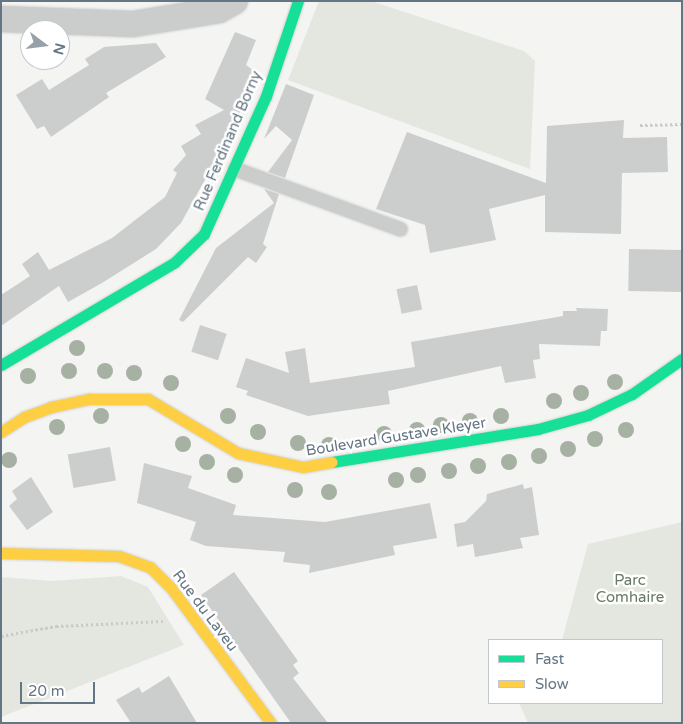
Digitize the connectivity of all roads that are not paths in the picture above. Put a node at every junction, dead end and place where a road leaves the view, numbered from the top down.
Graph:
1 (235, 1) edge
2 (298, 1) edge
3 (1, 19) edge
4 (235, 169) junction
5 (400, 229) dead end
6 (682, 359) edge
7 (1, 365) edge
8 (1, 432) edge
9 (1, 553) edge
10 (271, 723) edge

1 - 3 street
2 - 4 street, Rue Ferdinand Borny
4 - 5 lane
4 - 7 street, Rue Ferdinand Borny
6 - 8 street, Boulevard Gustave Kleyer
9 - 10 street, Rue du Laveu

